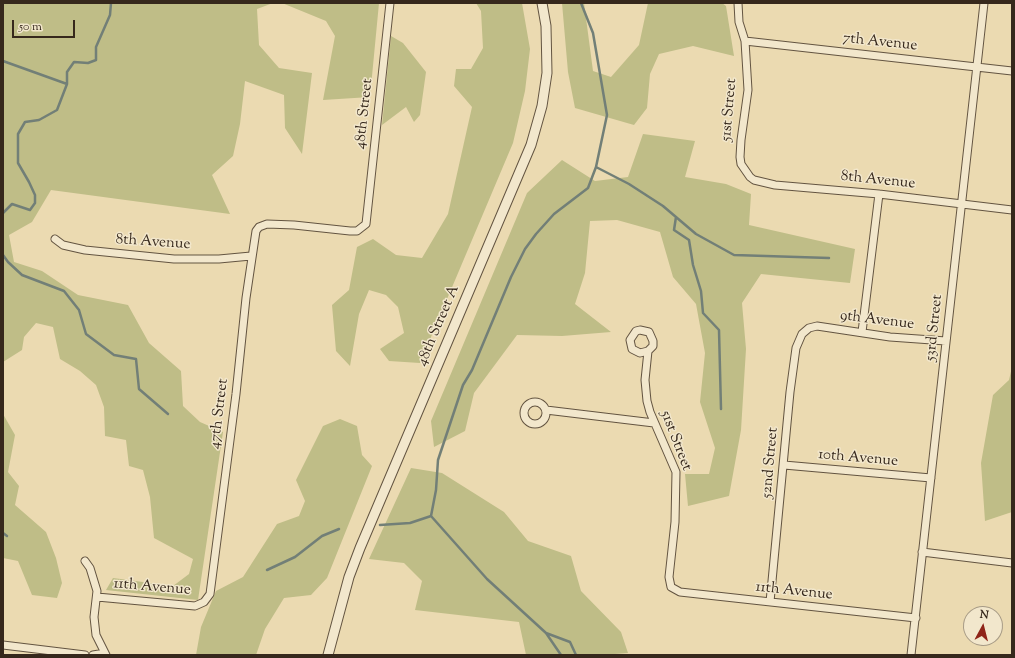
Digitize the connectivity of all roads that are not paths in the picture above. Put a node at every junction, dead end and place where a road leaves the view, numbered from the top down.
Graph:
1 (390, 3) edge
2 (542, 3) edge
3 (738, 3) edge
4 (984, 3) edge
5 (744, 41) junction
6 (977, 66) junction
7 (1012, 71) edge
8 (745, 171) joint
9 (879, 194) junction
10 (961, 204) junction
11 (1012, 210) edge
12 (259, 227) joint
13 (55, 239) dead end
14 (251, 256) junction
15 (806, 330) joint
16 (862, 332) junction
17 (946, 341) junction
18 (648, 351) dead end
19 (546, 410) dead end
20 (654, 423) junction
21 (784, 465) junction
22 (931, 478) junction
23 (922, 552) junction
24 (85, 561) dead end
25 (1012, 563) edge
26 (671, 587) joint
27 (97, 597) junction
28 (204, 602) joint
29 (770, 602) junction
30 (916, 618) junction
31 (3, 645) edge
32 (106, 654) edge
33 (85, 655) edge
34 (93, 655) edge
35 (328, 655) edge
36 (911, 655) edge

1 - 12 street, 48th Street
2 - 35 street, 48th Street A
3 - 5 street, 51st Street
4 - 6 street, 53rd Street
5 - 6 street, 7th Avenue
5 - 8 street, 51st Street
6 - 7 street, 7th Avenue
6 - 10 street, 53rd Street
8 - 9 street, 8th Avenue
9 - 10 street, 8th Avenue
9 - 16 street
10 - 11 street, 8th Avenue
10 - 17 street, 53rd Street
12 - 14 street, 47th Street
13 - 14 street, 8th Avenue
14 - 28 street, 47th Street
15 - 16 street, 9th Avenue
15 - 21 street, 52nd Street
16 - 17 street, 9th Avenue
17 - 22 street, 53rd Street
18 - 20 street, 51st Street
19 - 20 street
20 - 26 street, 51st Street
21 - 22 street, 10th Avenue
21 - 29 street, 52nd Street
22 - 23 street, 53rd Street
23 - 25 street
23 - 30 street, 53rd Street
24 - 27 street
26 - 29 street, 11th Avenue
27 - 28 street, 11th Avenue
27 - 32 street
29 - 30 street, 11th Avenue
30 - 36 street, 53rd Street
31 - 33 street
32 - 34 street

